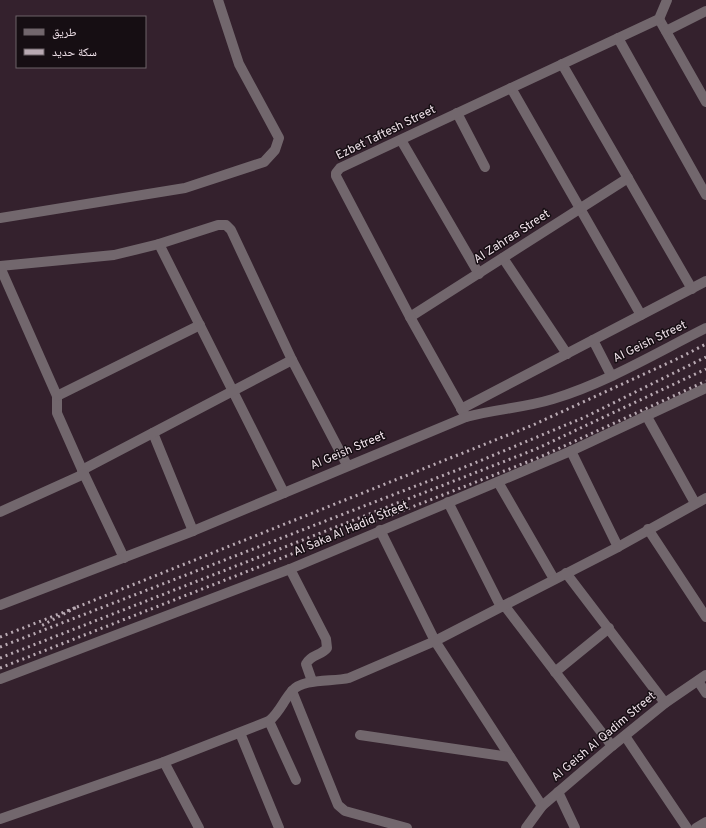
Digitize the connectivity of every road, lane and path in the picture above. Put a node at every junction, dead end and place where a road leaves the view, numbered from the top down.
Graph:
1 (218, 0) edge
2 (667, 0) edge
3 (706, 11) edge
4 (659, 19) junction
5 (666, 31) junction
6 (618, 38) junction
7 (562, 64) junction
8 (511, 88) junction
9 (706, 102) edge
10 (457, 113) junction
11 (400, 140) junction
12 (485, 167) dead end
13 (628, 178) junction
14 (706, 195) edge
15 (580, 208) junction
16 (0, 218) edge
17 (159, 244) junction
18 (503, 258) junction
19 (0, 266) edge
20 (478, 274) junction
21 (706, 282) edge
22 (692, 289) junction
23 (641, 315) junction
24 (410, 317) junction
25 (200, 324) junction
26 (706, 328) edge
27 (592, 340) junction
28 (567, 354) junction
29 (292, 360) junction
30 (611, 375) junction
31 (706, 388) edge
32 (233, 392) junction
33 (57, 396) junction
34 (464, 413) junction
35 (646, 415) junction
36 (153, 433) junction
37 (571, 451) junction
38 (347, 465) junction
39 (83, 472) junction
40 (498, 482) junction
41 (284, 493) junction
42 (706, 498) edge
43 (448, 502) junction
44 (695, 503) junction
45 (0, 512) edge
46 (648, 529) junction
47 (380, 530) junction
48 (193, 531) junction
49 (618, 547) junction
50 (124, 558) junction
51 (290, 569) junction
52 (566, 573) junction
53 (554, 579) junction
54 (0, 605) edge
55 (502, 606) junction
56 (706, 617) edge
57 (609, 628) junction
58 (435, 641) junction
59 (555, 672) junction
60 (702, 678) edge
61 (0, 679) edge
62 (312, 681) junction
63 (292, 691) junction
64 (706, 693) edge
65 (665, 703) junction
66 (269, 721) junction
67 (240, 733) junction
68 (360, 735) dead end
69 (625, 736) junction
70 (612, 746) junction
71 (510, 756) junction
72 (164, 762) junction
73 (296, 780) dead end
74 (558, 792) junction
75 (542, 806) junction
76 (0, 819) edge
77 (706, 822) edge
78 (199, 828) edge
79 (279, 828) edge
80 (407, 828) edge
81 (526, 828) edge
82 (575, 828) edge
83 (687, 828) edge
84 (696, 828) edge

1 - 16 street
2 - 4 street
3 - 5 street
4 - 5 street
4 - 6 street, Ezbet Taftesh Street
5 - 9 street
6 - 7 street, Ezbet Taftesh Street
6 - 14 street
7 - 8 street, Ezbet Taftesh Street
7 - 13 street
8 - 10 street, Ezbet Taftesh Street
8 - 15 street
10 - 11 street, Ezbet Taftesh Street
10 - 12 street
11 - 20 street
11 - 24 street, Ezbet Taftesh Street
13 - 15 street, Al Zahraa Street
13 - 22 street
15 - 18 street, Al Zahraa Street
15 - 23 street
17 - 19 street
17 - 25 street
17 - 29 street
18 - 20 street, Al Zahraa Street
18 - 28 street
19 - 33 street
20 - 24 street, Al Zahraa Street
21 - 22 street
22 - 23 street
23 - 27 street
24 - 34 street, Ezbet Taftesh Street
25 - 32 street
25 - 33 street
26 - 30 street, Al Geish Street
27 - 28 street
27 - 30 street
28 - 34 street
29 - 32 street
29 - 38 street
30 - 34 street, Al Geish Street
31 - 35 street, Al Saka Al Hadid Street
32 - 36 street
32 - 41 street
33 - 39 street
34 - 38 street, Al Geish Street
35 - 37 street, Al Saka Al Hadid Street
35 - 44 street
36 - 39 street
36 - 48 street
37 - 40 street, Al Saka Al Hadid Street
37 - 49 street
38 - 41 street, Al Geish Street
39 - 45 street
39 - 50 street
40 - 43 street, Al Saka Al Hadid Street
40 - 53 street
41 - 48 street, Al Geish Street
42 - 44 street
43 - 47 street, Al Saka Al Hadid Street
43 - 55 street
44 - 46 street
46 - 49 street
46 - 56 street
47 - 51 street, Al Saka Al Hadid Street
47 - 58 street
48 - 50 street, Al Geish Street
49 - 52 street
50 - 54 street, Al Geish Street
51 - 61 street, Al Saka Al Hadid Street
51 - 62 street
52 - 53 street
52 - 57 street
53 - 55 street
55 - 58 street
55 - 59 street
57 - 59 street
57 - 65 street
58 - 62 street
58 - 71 street
59 - 70 street
60 - 64 street
60 - 65 street, Al Geish Al Qadim Street
62 - 63 street
63 - 66 street
63 - 80 street
65 - 69 street, Al Geish Al Qadim Street
66 - 67 street
66 - 73 street
67 - 72 street
67 - 79 street
68 - 71 street
69 - 70 street, Al Geish Al Qadim Street
69 - 83 street
70 - 74 street, Al Geish Al Qadim Street
71 - 75 street
72 - 76 street
72 - 78 street
74 - 75 street, Al Geish Al Qadim Street
74 - 82 street
75 - 81 street, Al Geish Al Qadim Street
77 - 84 street

